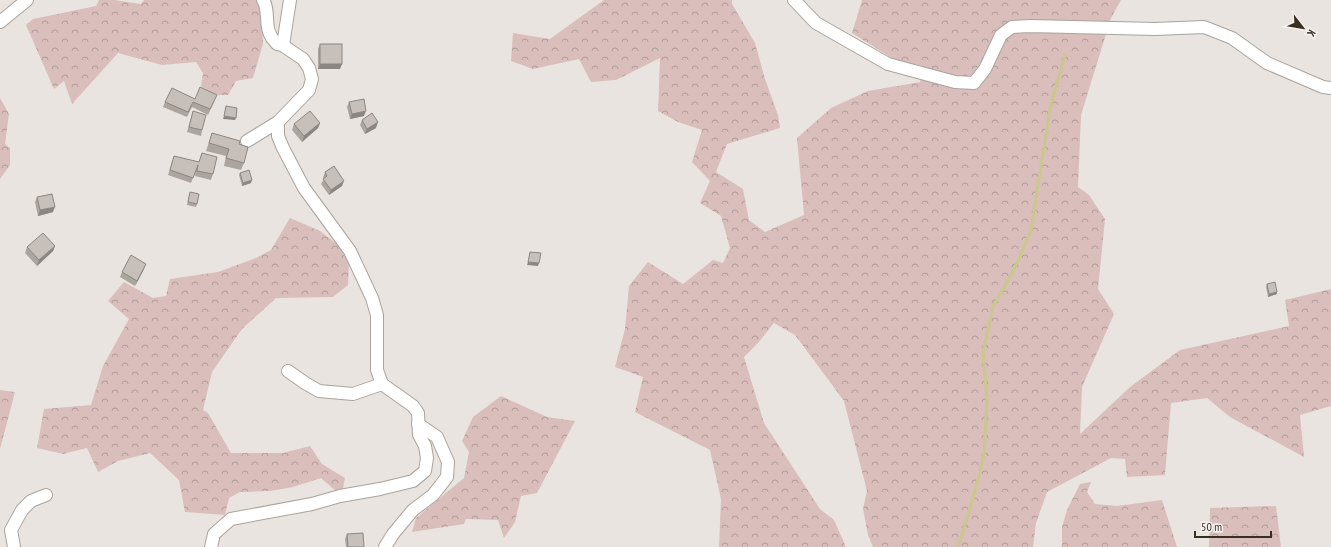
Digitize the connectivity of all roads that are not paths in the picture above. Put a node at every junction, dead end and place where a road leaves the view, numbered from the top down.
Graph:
1 (27, 0) edge
2 (263, 0) edge
3 (290, 0) edge
4 (794, 0) edge
5 (0, 22) edge
6 (284, 44) junction
7 (1331, 88) edge
8 (278, 122) junction
9 (247, 141) dead end
10 (288, 371) dead end
11 (382, 384) junction
12 (418, 424) junction
13 (46, 495) dead end
14 (14, 547) edge
15 (211, 547) edge
16 (385, 547) edge

1 - 5 street
2 - 6 street
3 - 6 street
4 - 7 street
6 - 8 street
8 - 9 street
8 - 11 street
10 - 11 street
11 - 12 street
12 - 15 street
12 - 16 street
13 - 14 street

